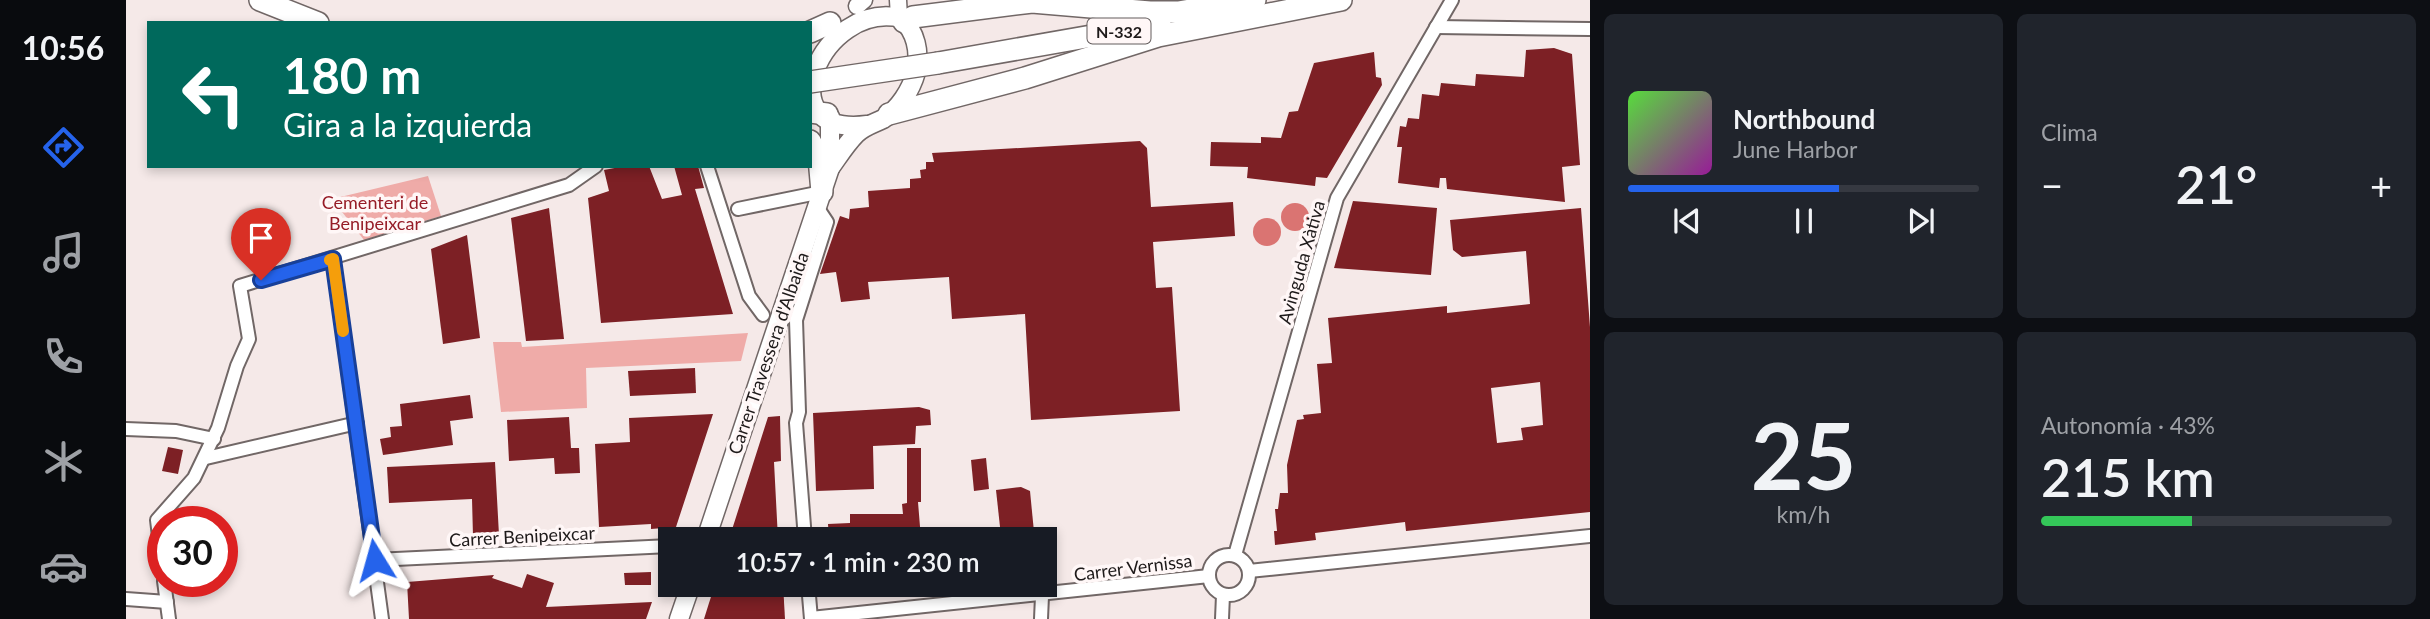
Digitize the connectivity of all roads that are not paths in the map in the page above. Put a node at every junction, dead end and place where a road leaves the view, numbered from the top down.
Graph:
1 (260, 0) edge
2 (950, 0) edge
3 (1255, 0) edge
4 (1300, 0) edge
5 (1341, 0) edge
6 (1452, 0) edge
7 (861, 3) edge
8 (979, 6) junction
9 (900, 13) edge
10 (312, 21) edge
11 (830, 23) junction
12 (1436, 27) junction
13 (1590, 29) edge
14 (812, 31) edge
15 (812, 57) edge
16 (812, 78) edge
17 (812, 82) edge
18 (822, 114) edge
19 (889, 114) junction
20 (867, 125) junction
21 (812, 145) edge
22 (593, 168) edge
23 (708, 168) edge
24 (830, 168) junction
25 (819, 200) junction
26 (738, 209) dead end
27 (333, 259) junction
28 (763, 314) dead end
29 (357, 424) junction
30 (126, 429) edge
31 (214, 439) junction
32 (206, 458) junction
33 (170, 506) edge
34 (710, 527) edge
35 (804, 527) edge
36 (1590, 536) edge
37 (658, 548) edge
38 (1235, 555) junction
39 (375, 560) junction
40 (1249, 571) junction
41 (1209, 576) junction
42 (1057, 594) edge
43 (1223, 595) junction
44 (166, 597) edge
45 (687, 597) edge
46 (809, 597) edge
47 (1032, 597) edge
48 (1042, 597) edge
49 (126, 599) edge
50 (167, 602) junction
51 (169, 619) edge
52 (382, 619) edge
53 (679, 619) edge
54 (811, 619) edge
55 (1041, 619) edge
56 (1222, 619) edge

1 - 10 highway
2 - 8 highway
3 - 8 highway
4 - 17 highway, N-332, bridge
5 - 19 highway
6 - 12 street, Avinguda Xàtiva
7 - 9 main road
7 - 11 main road
8 - 9 highway
9 - 19 main road
11 - 14 highway
11 - 15 main road
12 - 13 street
12 - 38 street, Avinguda Xàtiva
16 - 18 main road
18 - 20 main road
18 - 24 main road, Carrer Travessera d'Albaida
19 - 20 main road
20 - 24 main road, Carrer Travessera d'Albaida
21 - 25 highway
22 - 27 street
23 - 28 street
24 - 25 main road, Carrer Travessera d'Albaida
25 - 26 street
25 - 34 main road, Carrer Travessera d'Albaida
25 - 35 street
27 - 29 street
27 - 31 street
29 - 32 street
29 - 39 street
30 - 31 street
31 - 32 street
32 - 33 street
36 - 40 street
37 - 39 street, Carrer Benipeixcar
38 - 40 street
38 - 41 street
39 - 52 street
40 - 43 street
41 - 42 street, Carrer Vernissa
41 - 43 street
43 - 56 street
44 - 50 street
45 - 53 main road
46 - 54 street
47 - 54 street, Carrer Vernissa
48 - 55 street
49 - 50 street
50 - 51 street

